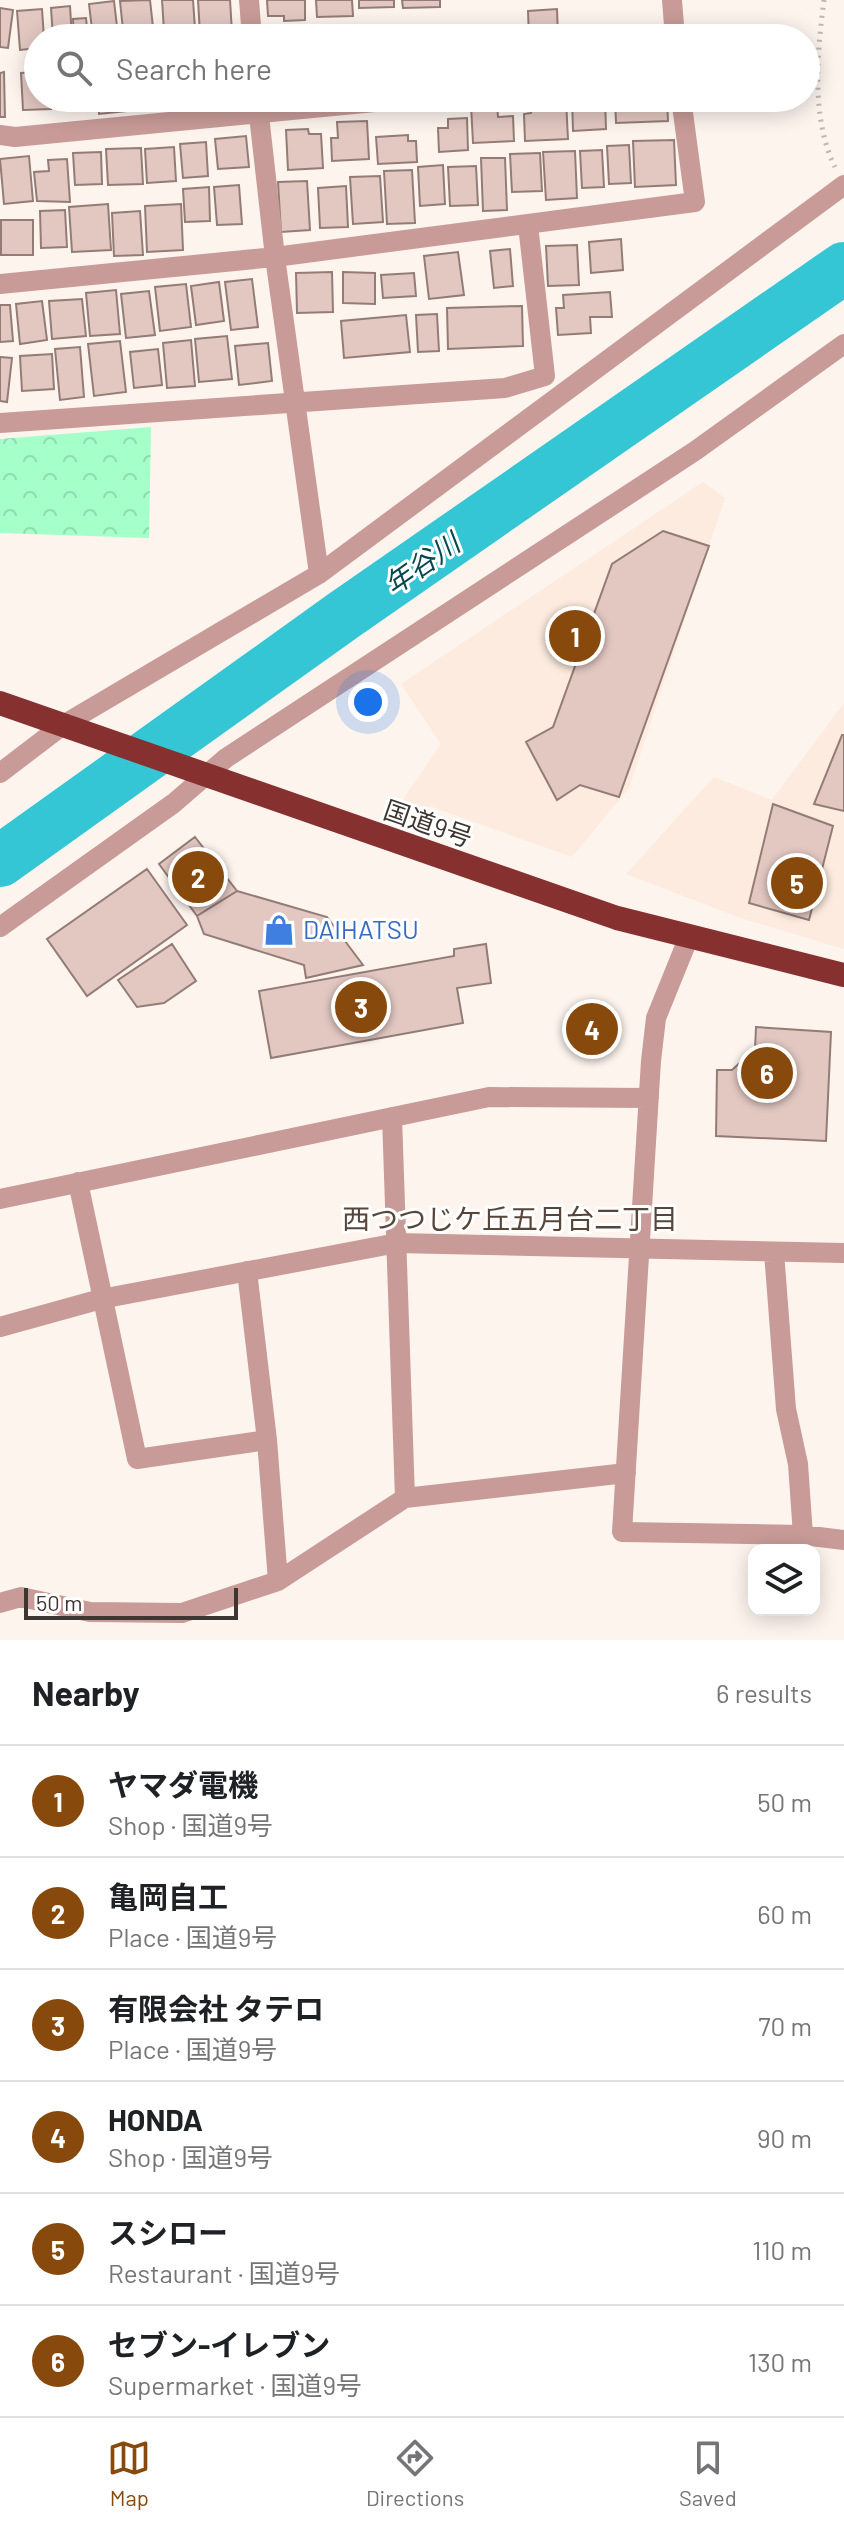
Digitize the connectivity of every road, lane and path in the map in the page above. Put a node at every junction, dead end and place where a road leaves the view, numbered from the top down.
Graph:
1 (249, 0) edge
2 (672, 0) edge
3 (824, 0) edge
4 (251, 24) edge
5 (674, 24) edge
6 (820, 32) edge
7 (820, 66) edge
8 (211, 112) edge
9 (259, 112) edge
10 (683, 112) edge
11 (0, 135) edge
12 (844, 185) edge
13 (528, 225) junction
14 (275, 257) junction
15 (0, 284) edge
16 (844, 344) edge
17 (294, 403) junction
18 (0, 423) edge
19 (319, 574) junction
20 (0, 703) edge
21 (73, 729) junction
22 (0, 773) edge
23 (197, 775) junction
24 (0, 927) edge
25 (688, 939) junction
26 (844, 975) edge
27 (649, 1098) junction
28 (392, 1117) junction
29 (78, 1182) junction
30 (0, 1199) edge
31 (397, 1243) junction
32 (640, 1249) junction
33 (774, 1252) junction
34 (844, 1253) edge
35 (247, 1271) junction
36 (101, 1299) junction
37 (0, 1327) edge
38 (267, 1440) junction
39 (626, 1473) junction
40 (405, 1498) junction
41 (803, 1535) junction
42 (844, 1540) edge
43 (278, 1581) junction
44 (0, 1603) edge

1 - 4 street
2 - 5 street
3 - 6 path
7 - 12 path
8 - 11 street
9 - 14 street
10 - 13 street
12 - 19 street
13 - 14 street
13 - 17 street
14 - 15 street
14 - 17 street
16 - 23 street
17 - 18 street
17 - 19 street
19 - 21 street
20 - 21 highway, 国道9号
21 - 22 street
21 - 23 highway, 国道9号
23 - 24 street
23 - 25 highway, 国道9号
25 - 26 highway, 国道9号
25 - 27 street
27 - 28 street
27 - 32 street
28 - 29 street
28 - 31 street
29 - 30 street
29 - 36 street
31 - 32 street
31 - 35 street
31 - 40 street
32 - 33 street
32 - 39 street
33 - 34 street
33 - 41 street
35 - 36 street
35 - 38 street
36 - 37 street
36 - 38 street
38 - 43 street
39 - 40 street
39 - 41 street
40 - 43 street
41 - 42 street
43 - 44 street

